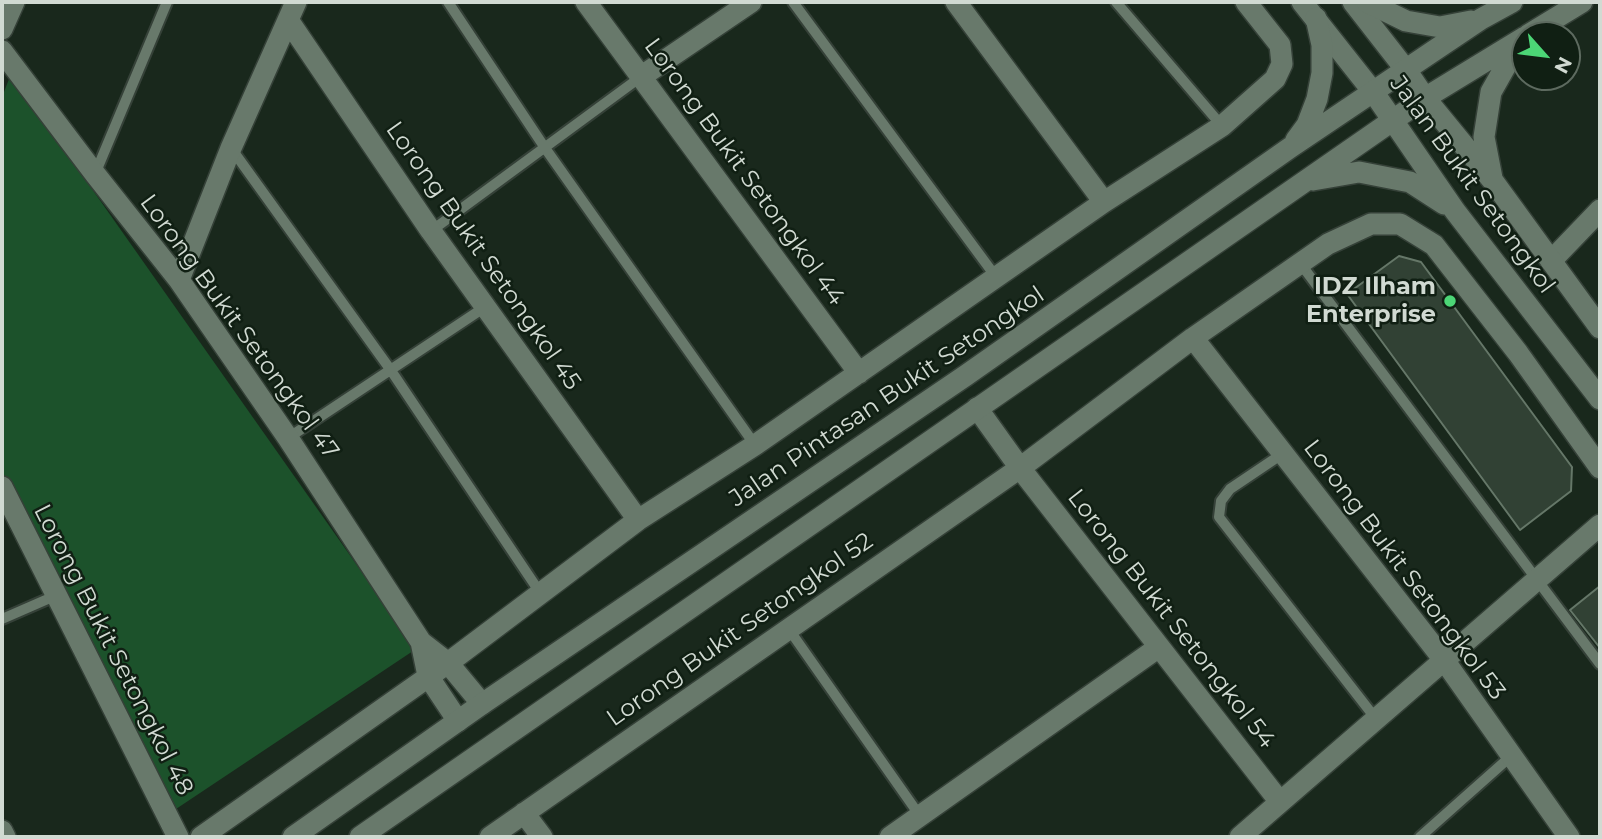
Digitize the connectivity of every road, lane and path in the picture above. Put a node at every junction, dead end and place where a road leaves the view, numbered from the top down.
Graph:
1 (14, 2) edge
2 (167, 2) edge
3 (448, 2) edge
4 (586, 2) edge
5 (751, 2) edge
6 (793, 2) edge
7 (956, 2) edge
8 (1116, 2) edge
9 (1246, 2) edge
10 (1353, 2) edge
11 (1367, 2) edge
12 (1512, 2) edge
13 (1581, 2) edge
14 (1309, 10) edge
15 (292, 11) edge
16 (1481, 19) junction
17 (1553, 21) edge
18 (2, 29) edge
19 (1511, 45) edge
20 (2, 51) edge
21 (1511, 57) edge
22 (1406, 70) junction
23 (642, 76) junction
24 (1374, 93) junction
25 (1425, 98) junction
26 (1392, 120) junction
27 (1222, 126) junction
28 (1291, 147) junction
29 (231, 148) junction
30 (545, 148) junction
31 (94, 174) junction
32 (1493, 181) junction
33 (1307, 182) junction
34 (1104, 202) junction
35 (1600, 210) edge
36 (1455, 211) junction
37 (431, 231) junction
38 (1551, 261) junction
39 (1300, 263) junction
40 (996, 277) junction
41 (179, 280) junction
42 (485, 307) junction
43 (1600, 328) edge
44 (1193, 338) junction
45 (390, 369) junction
46 (859, 373) junction
47 (1600, 399) edge
48 (983, 416) junction
49 (288, 438) junction
50 (755, 445) junction
51 (1282, 454) junction
52 (1014, 459) junction
53 (1600, 468) edge
54 (2, 487) edge
55 (638, 520) junction
56 (1600, 525) edge
57 (1537, 579) junction
58 (541, 594) junction
59 (57, 595) junction
60 (2, 619) edge
61 (788, 628) junction
62 (421, 642) junction
63 (1159, 647) junction
64 (1444, 660) junction
65 (448, 663) junction
66 (1600, 664) edge
67 (428, 676) junction
68 (482, 704) junction
69 (1376, 719) junction
70 (458, 721) junction
71 (1510, 757) junction
72 (1280, 802) junction
73 (524, 813) junction
74 (920, 816) junction
75 (2, 831) edge
76 (5, 837) edge
77 (178, 837) edge
78 (201, 837) edge
79 (293, 837) edge
80 (360, 837) edge
81 (490, 837) edge
82 (542, 837) edge
83 (890, 837) edge
84 (1240, 837) edge
85 (1420, 837) edge
86 (1569, 837) edge

1 - 18 street
2 - 31 lane
3 - 30 lane
4 - 23 street, Lorong Bukit Setongkol 44
5 - 23 street
6 - 40 lane
7 - 34 street
8 - 27 lane
9 - 27 street
10 - 22 street, Jalan Bukit Setongkol
11 - 16 street
12 - 16 street, Jalan Pintasan Bukit Setongkol
13 - 17 street
14 - 24 street, Jalan Bukit Setongkol
14 - 28 street
15 - 29 street
15 - 37 street, Lorong Bukit Setongkol 45
16 - 22 street, Jalan Pintasan Bukit Setongkol
19 - 25 street
20 - 31 street, Lorong Bukit Setongkol 47
21 - 32 street
22 - 24 street, Jalan Pintasan Bukit Setongkol
22 - 25 street, Jalan Bukit Setongkol
23 - 30 lane
23 - 46 street, Lorong Bukit Setongkol 44
24 - 26 street, Jalan Bukit Setongkol
24 - 28 street, Jalan Pintasan Bukit Setongkol
25 - 26 street
25 - 32 street, Jalan Bukit Setongkol
26 - 33 street
26 - 36 street, Jalan Bukit Setongkol
27 - 34 street
28 - 68 street, Jalan Pintasan Bukit Setongkol
29 - 41 street
29 - 45 lane
30 - 37 lane
30 - 50 lane
31 - 41 street, Lorong Bukit Setongkol 47
32 - 38 street, Jalan Bukit Setongkol
33 - 36 street
33 - 48 street
34 - 40 street
35 - 38 street
36 - 47 street, Jalan Bukit Setongkol
37 - 42 street, Lorong Bukit Setongkol 45
38 - 43 street, Jalan Bukit Setongkol
39 - 44 street, Lorong Bukit Setongkol 52
39 - 53 street, Lorong Bukit Setongkol 52
39 - 57 lane
40 - 46 street
41 - 49 street, Lorong Bukit Setongkol 47
42 - 45 lane
42 - 55 street, Lorong Bukit Setongkol 45
44 - 51 street, Lorong Bukit Setongkol 53
44 - 52 street, Lorong Bukit Setongkol 52
45 - 49 lane
45 - 58 lane
46 - 50 street
48 - 52 street, Lorong Bukit Setongkol 54
48 - 80 street
49 - 62 street, Lorong Bukit Setongkol 47
50 - 55 street
51 - 64 street, Lorong Bukit Setongkol 53
51 - 69 lane
52 - 61 street, Lorong Bukit Setongkol 52
52 - 63 street, Lorong Bukit Setongkol 54
54 - 59 street, Lorong Bukit Setongkol 48
55 - 58 street
56 - 57 street
57 - 64 street
57 - 66 lane
58 - 65 street
59 - 60 lane
59 - 77 street, Lorong Bukit Setongkol 48
61 - 73 street, Lorong Bukit Setongkol 52
61 - 74 lane
62 - 65 street, Lorong Bukit Setongkol 47
62 - 67 street, Lorong Bukit Setongkol 47
63 - 72 street, Lorong Bukit Setongkol 54
63 - 74 street
64 - 69 street
64 - 71 street, Lorong Bukit Setongkol 53
65 - 67 street
65 - 68 street, Lorong Bukit Setongkol 47
67 - 70 street, Lorong Bukit Setongkol 47
67 - 78 street
68 - 70 street, Jalan Pintasan Bukit Setongkol
69 - 72 street
70 - 79 street, Jalan Pintasan Bukit Setongkol
71 - 85 lane
71 - 86 street, Lorong Bukit Setongkol 53
72 - 84 street
73 - 81 street, Lorong Bukit Setongkol 52
73 - 82 street
74 - 83 street
75 - 76 street

